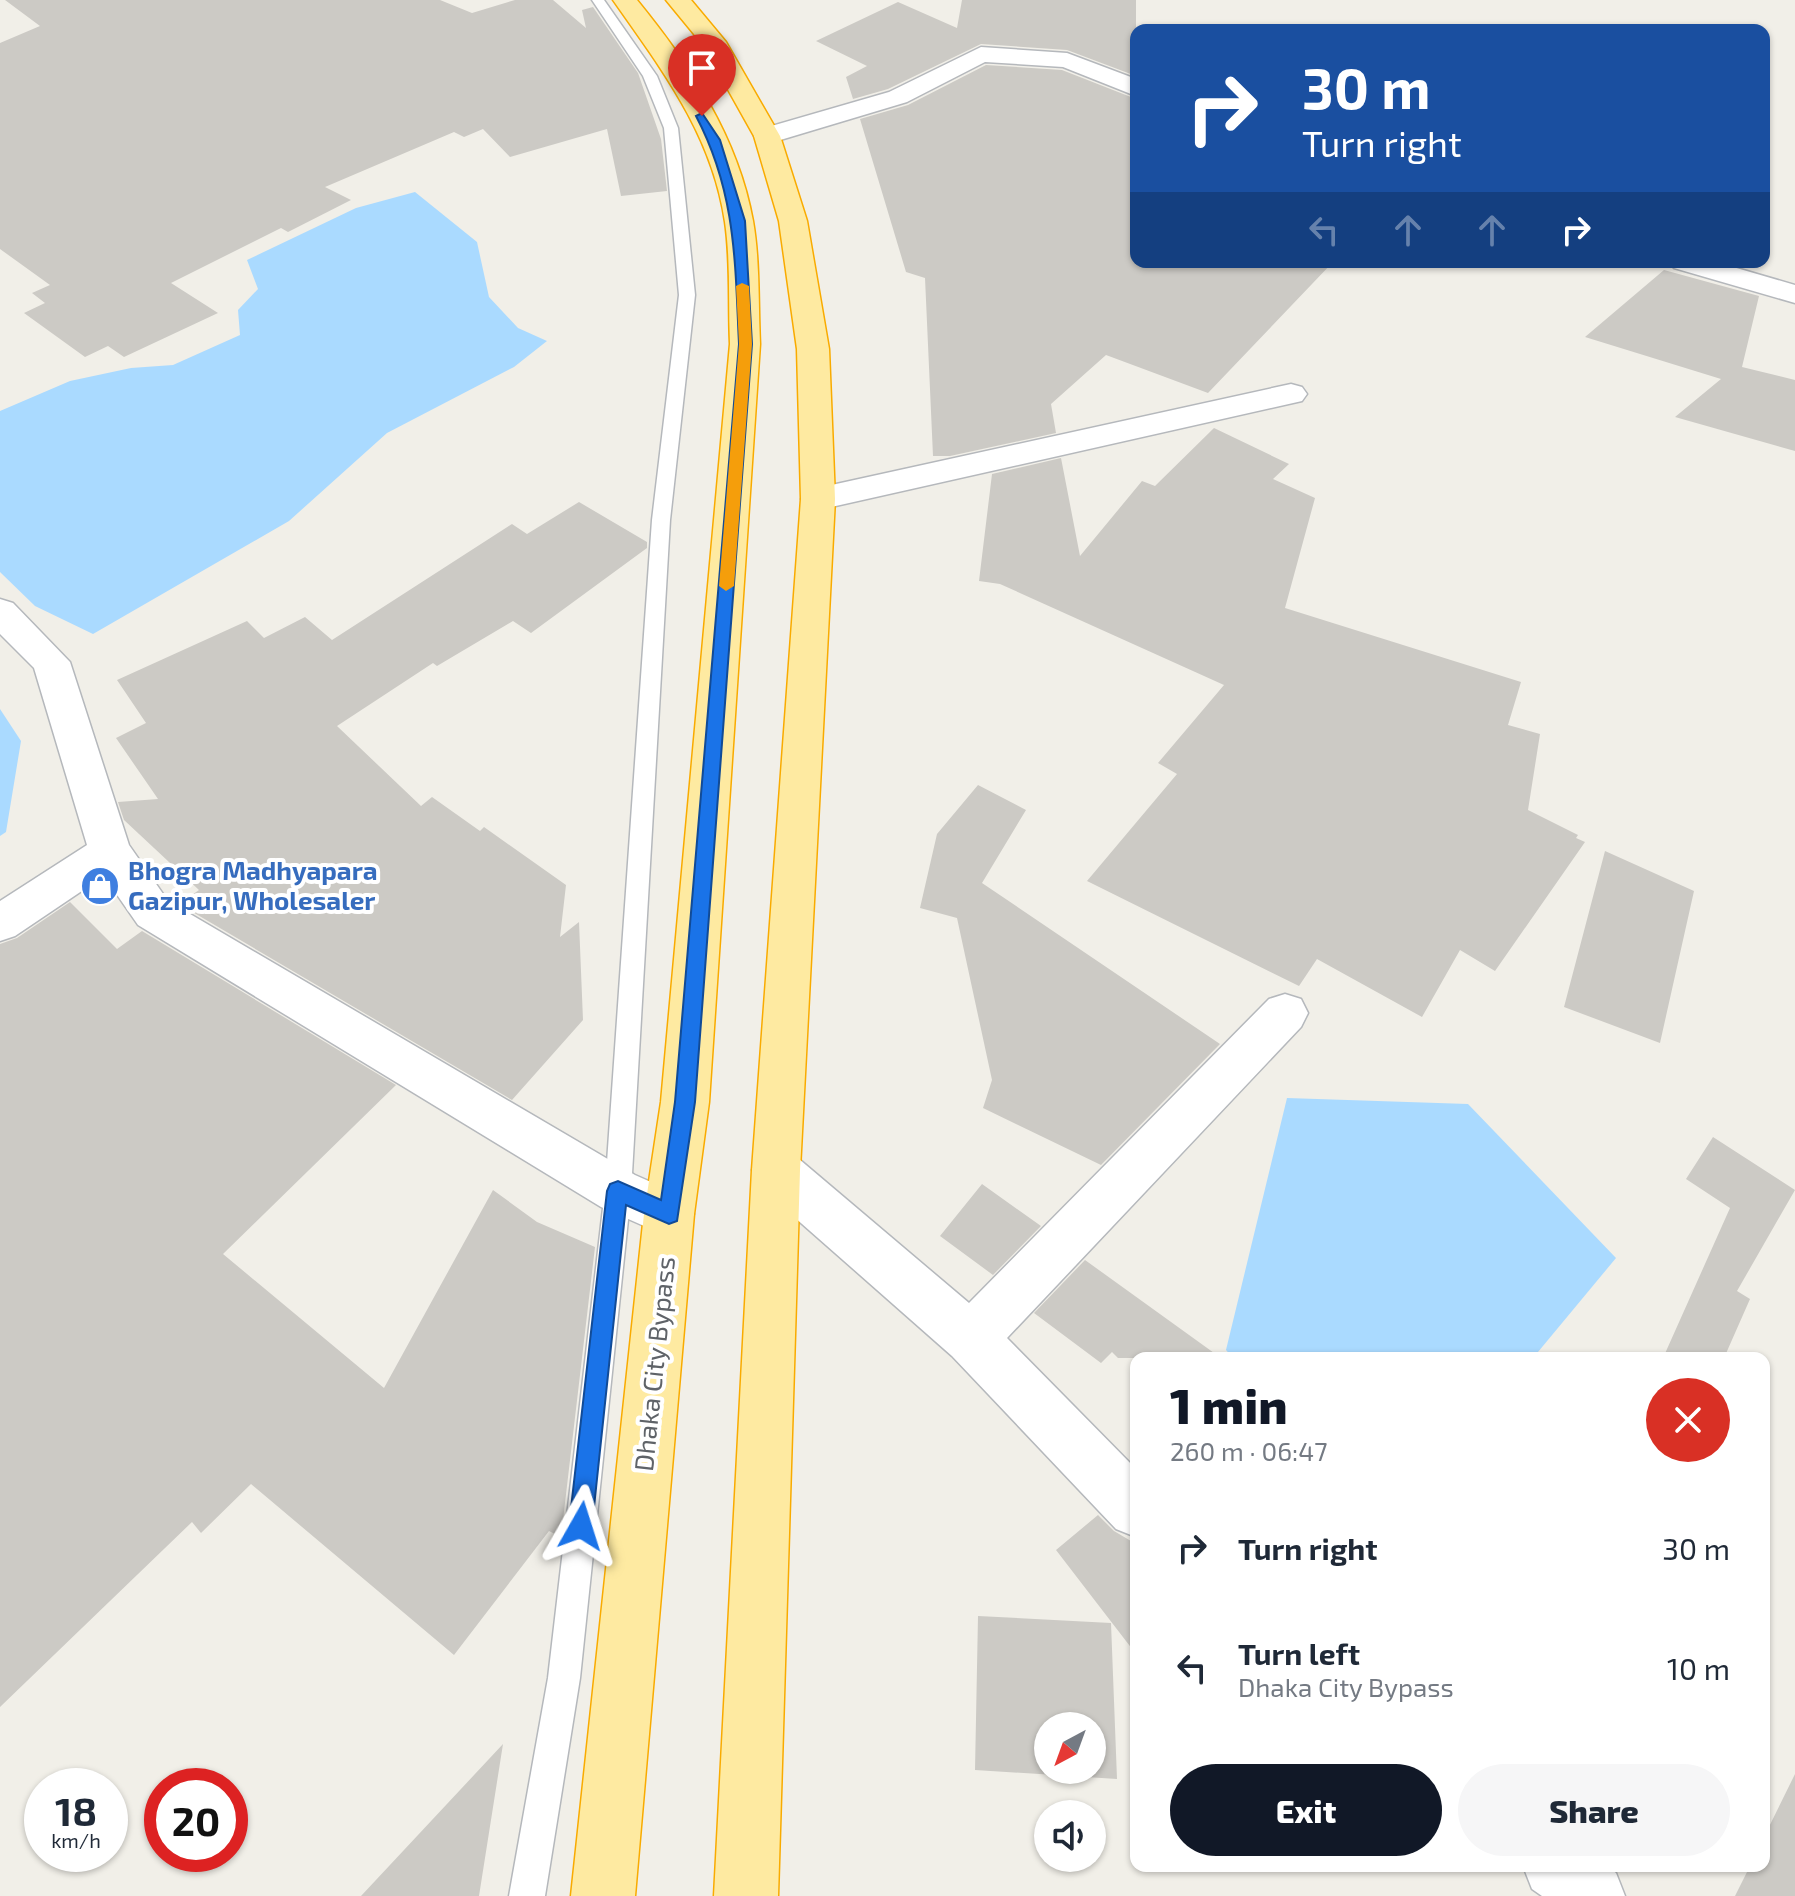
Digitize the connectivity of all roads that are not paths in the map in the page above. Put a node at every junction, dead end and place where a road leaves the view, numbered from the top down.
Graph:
1 (598, 0) edge
2 (625, 0) edge
3 (678, 0) edge
4 (1130, 86) edge
5 (767, 136) junction
6 (1705, 268) edge
7 (1795, 294) edge
8 (1291, 394) dead end
9 (818, 499) junction
10 (0, 612) edge
11 (110, 851) junction
12 (0, 923) edge
13 (1285, 1013) dead end
14 (776, 1170) junction
15 (618, 1191) junction
16 (669, 1214) junction
17 (971, 1338) junction
18 (1130, 1503) edge
19 (1563, 1872) edge
20 (527, 1896) edge
21 (603, 1896) edge
22 (746, 1896) edge
23 (1593, 1896) edge

1 - 15 lane
2 - 16 highway, Dhaka City Bypass
3 - 5 highway
4 - 5 street
5 - 9 highway
6 - 7 street
8 - 9 street
9 - 14 highway
10 - 11 street
11 - 12 street
11 - 15 street
13 - 17 street
14 - 17 street
14 - 22 highway
15 - 16 street
15 - 20 lane
16 - 21 highway, Dhaka City Bypass
17 - 18 street
19 - 23 street

